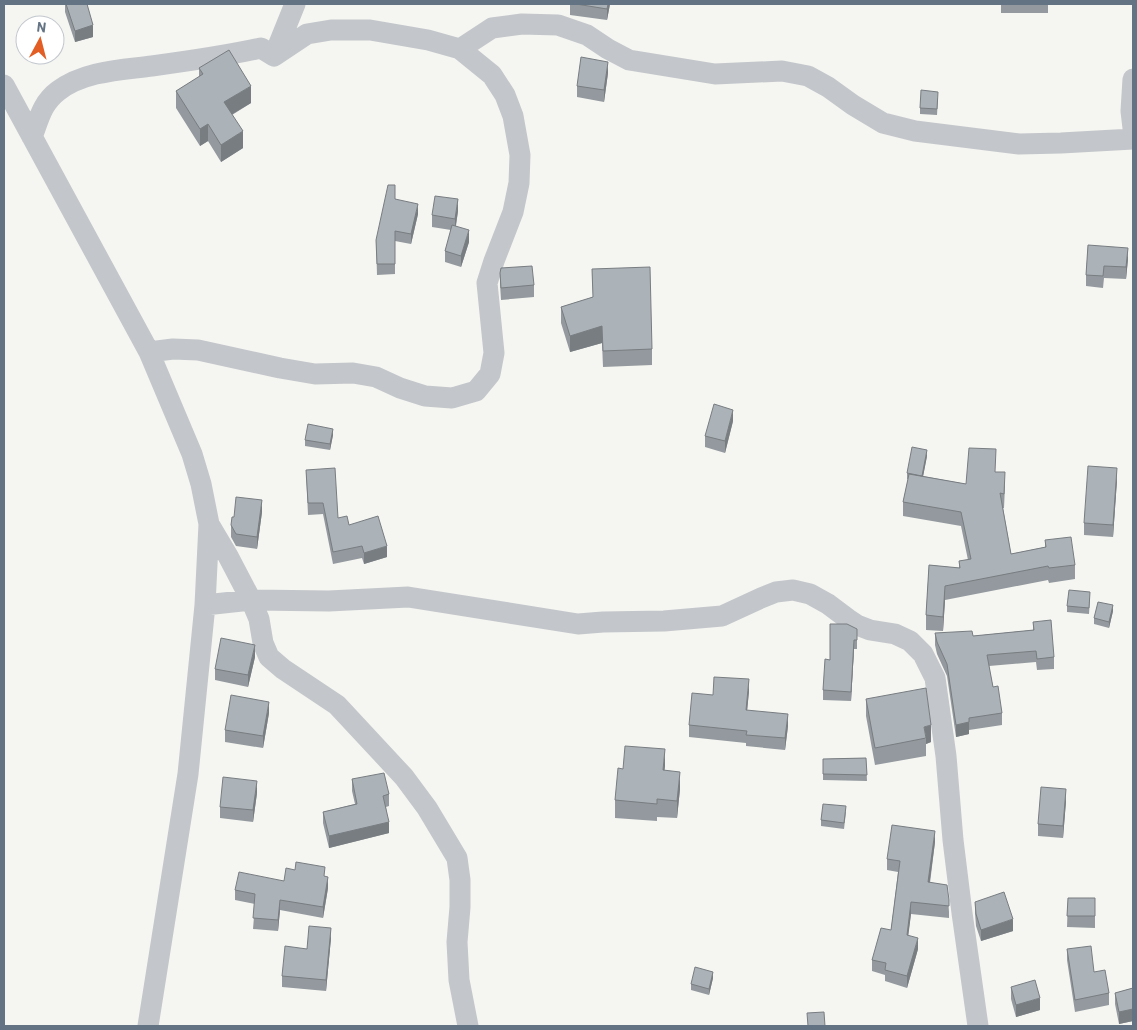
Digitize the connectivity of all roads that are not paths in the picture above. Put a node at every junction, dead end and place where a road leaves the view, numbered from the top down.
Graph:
1 (295, 4) edge
2 (460, 49) junction
3 (274, 56) junction
4 (1133, 79) edge
5 (4, 85) edge
6 (1133, 128) edge
7 (32, 136) junction
8 (1133, 139) edge
9 (149, 352) junction
10 (209, 524) junction
11 (251, 600) junction
12 (205, 605) junction
13 (148, 1026) edge
14 (468, 1026) edge
15 (978, 1026) edge

1 - 3 street
2 - 3 street
2 - 8 street
2 - 9 street
3 - 7 street
4 - 6 street
5 - 7 street
7 - 9 street
9 - 10 street
10 - 11 street
10 - 12 street
11 - 12 street
11 - 14 street
11 - 15 street
12 - 13 street

